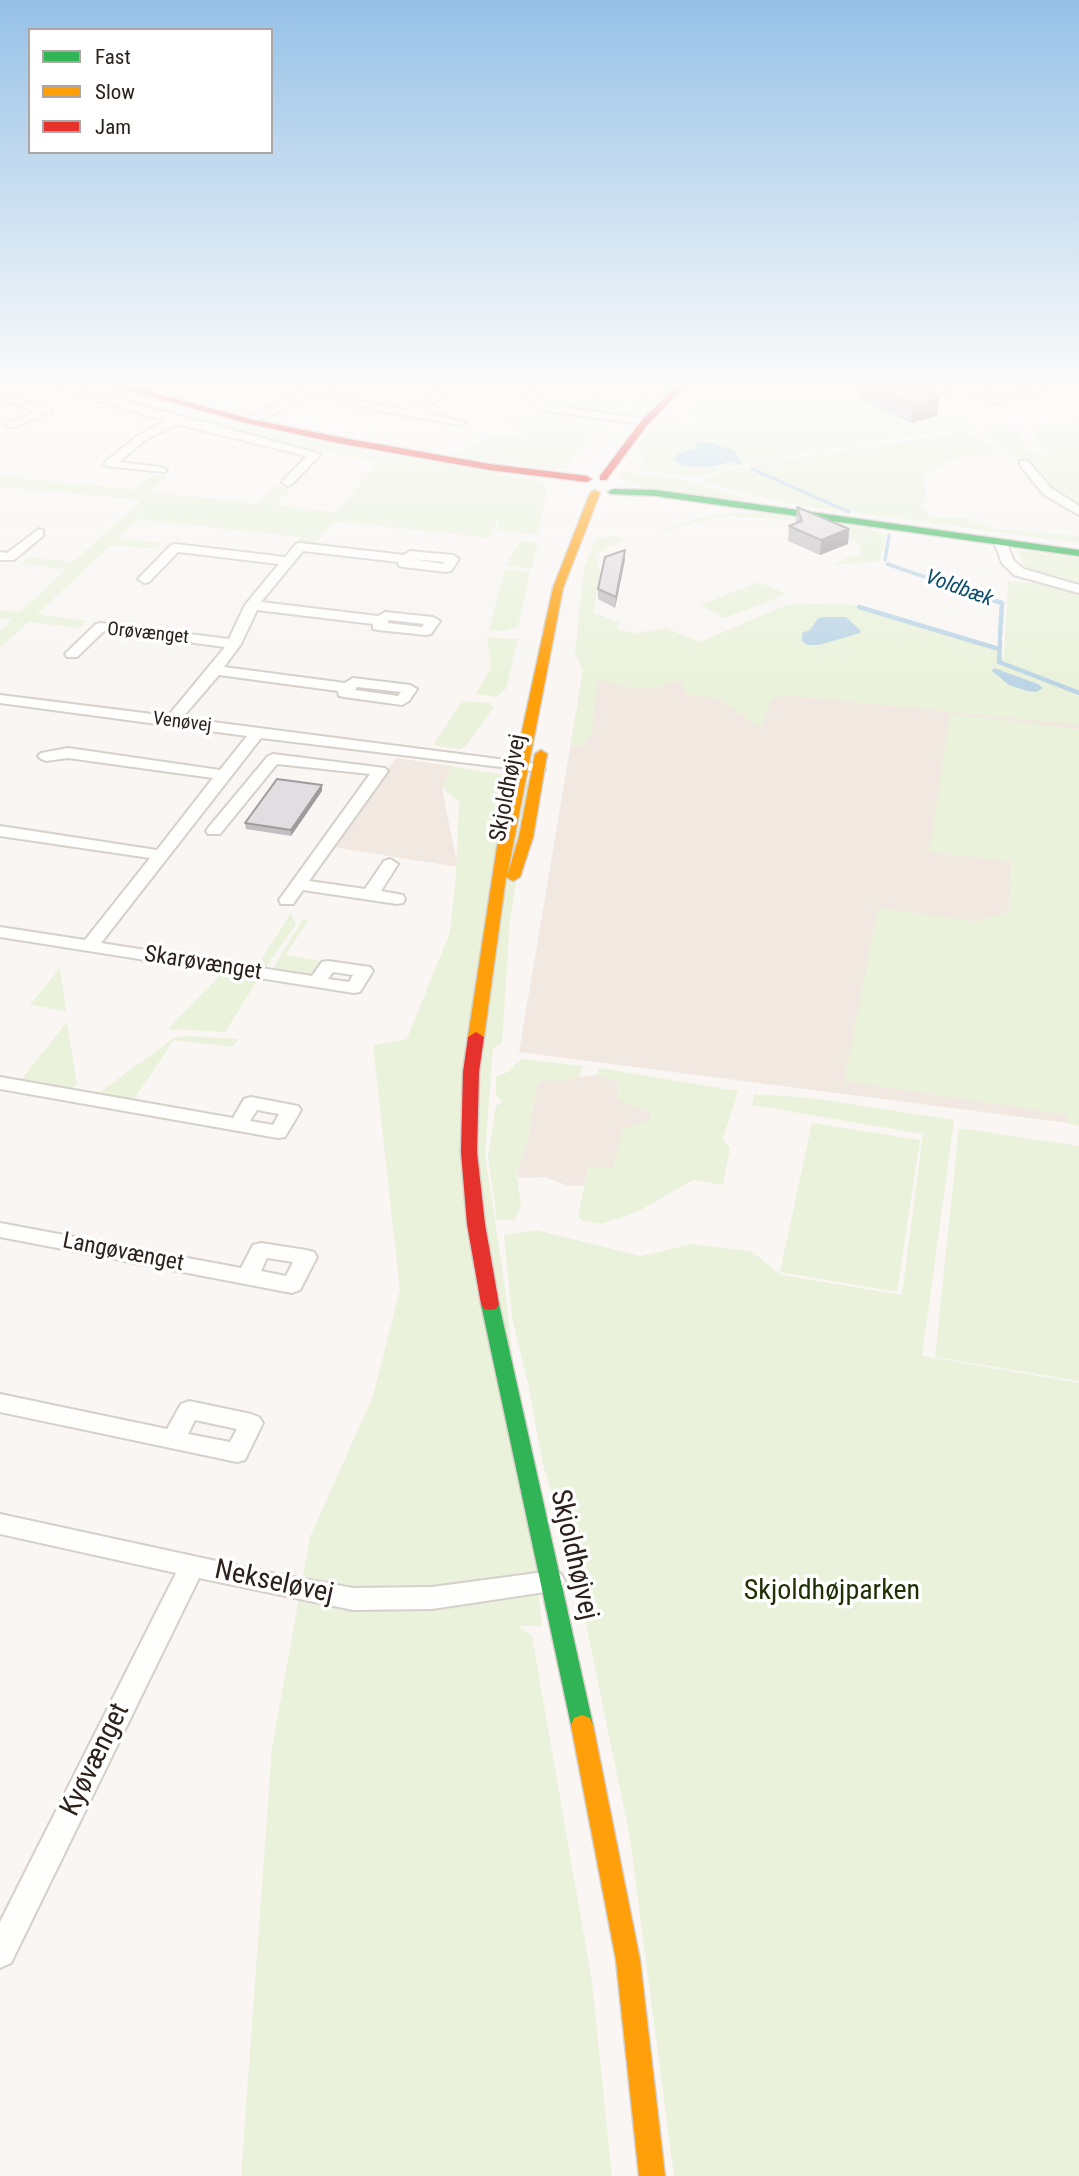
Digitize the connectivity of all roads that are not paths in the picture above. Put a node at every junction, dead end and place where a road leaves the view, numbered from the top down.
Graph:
1 (582, 483) edge
2 (1040, 483) edge
3 (591, 484) junction
4 (1079, 511) edge
5 (39, 533) dead end
6 (1001, 544) junction
7 (1079, 553) edge
8 (0, 556) edge
9 (407, 559) dead end
10 (288, 561) junction
11 (144, 579) dead end
12 (1079, 589) edge
13 (252, 605) junction
14 (382, 621) dead end
15 (549, 634) junction
16 (234, 644) junction
17 (72, 654) dead end
18 (215, 670) junction
19 (349, 688) dead end
20 (0, 699) edge
21 (172, 722) junction
22 (257, 733) junction
23 (364, 747) junction
24 (46, 757) dead end
25 (350, 766) junction
26 (521, 767) junction
27 (538, 769) junction
28 (223, 775) junction
29 (0, 831) edge
30 (214, 831) dead end
31 (160, 855) junction
32 (390, 863) dead end
33 (299, 884) junction
34 (370, 895) junction
35 (397, 899) dead end
36 (288, 900) dead end
37 (0, 932) edge
38 (89, 946) junction
39 (490, 947) junction
40 (317, 982) dead end
41 (0, 1083) edge
42 (237, 1125) dead end
43 (0, 1230) edge
44 (247, 1277) dead end
45 (0, 1403) edge
46 (173, 1439) dead end
47 (0, 1524) edge
48 (192, 1566) junction
49 (552, 1581) junction
50 (0, 1953) edge
51 (652, 2176) edge

1 - 3 street
2 - 4 street
3 - 6 street
3 - 15 street, Skjoldhøjvej
5 - 8 street
6 - 7 street
6 - 12 street
9 - 10 street
10 - 11 street
10 - 13 street
13 - 14 street
13 - 16 street
15 - 26 street, Skjoldhøjvej
15 - 27 street, Skjoldhøjvej
16 - 17 street, Orøvænget
16 - 18 street
18 - 19 street
18 - 21 street
20 - 21 street, Venøvej
21 - 22 street, Venøvej
22 - 23 street, Venøvej
22 - 28 street
23 - 25 street
23 - 26 street, Venøvej
24 - 28 street
25 - 30 street
25 - 33 street
26 - 27 street, Venøvej
26 - 39 street, Skjoldhøjvej
27 - 39 street, Skjoldhøjvej
28 - 31 street
29 - 31 street
31 - 38 street
32 - 34 street
33 - 34 street
33 - 36 street
34 - 35 street
37 - 38 street, Skarøvænget
38 - 40 street, Skarøvænget
39 - 49 street, Skjoldhøjvej
41 - 42 street
43 - 44 street, Langøvænget
45 - 46 street
47 - 48 street, Nekseløvej
48 - 49 street, Nekseløvej
48 - 50 street, Kyøvænget
49 - 51 street, Skjoldhøjvej

